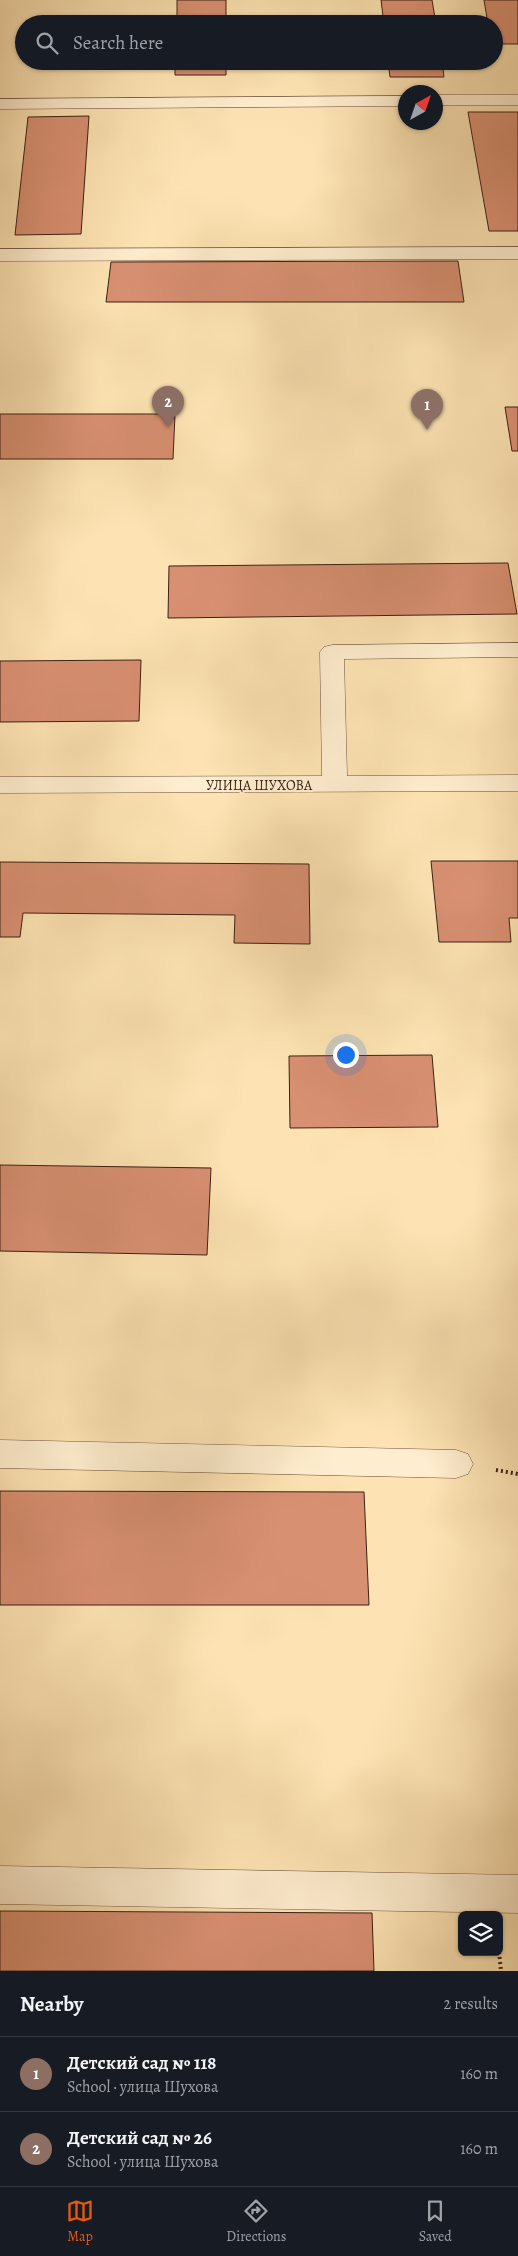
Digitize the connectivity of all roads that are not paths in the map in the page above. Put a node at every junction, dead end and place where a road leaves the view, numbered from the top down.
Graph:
1 (443, 100) edge
2 (518, 100) edge
3 (398, 101) edge
4 (1, 110) edge
5 (518, 253) edge
6 (0, 256) edge
7 (518, 650) edge
8 (518, 783) edge
9 (335, 784) junction
10 (0, 785) edge
11 (0, 1454) edge
12 (456, 1464) dead end
13 (0, 1885) edge
14 (518, 1894) edge

1 - 2 street
3 - 4 street
5 - 6 street
7 - 9 street
8 - 9 street, УЛИЦА ШУХОВА
9 - 10 street, УЛИЦА ШУХОВА
11 - 12 street
13 - 14 street

